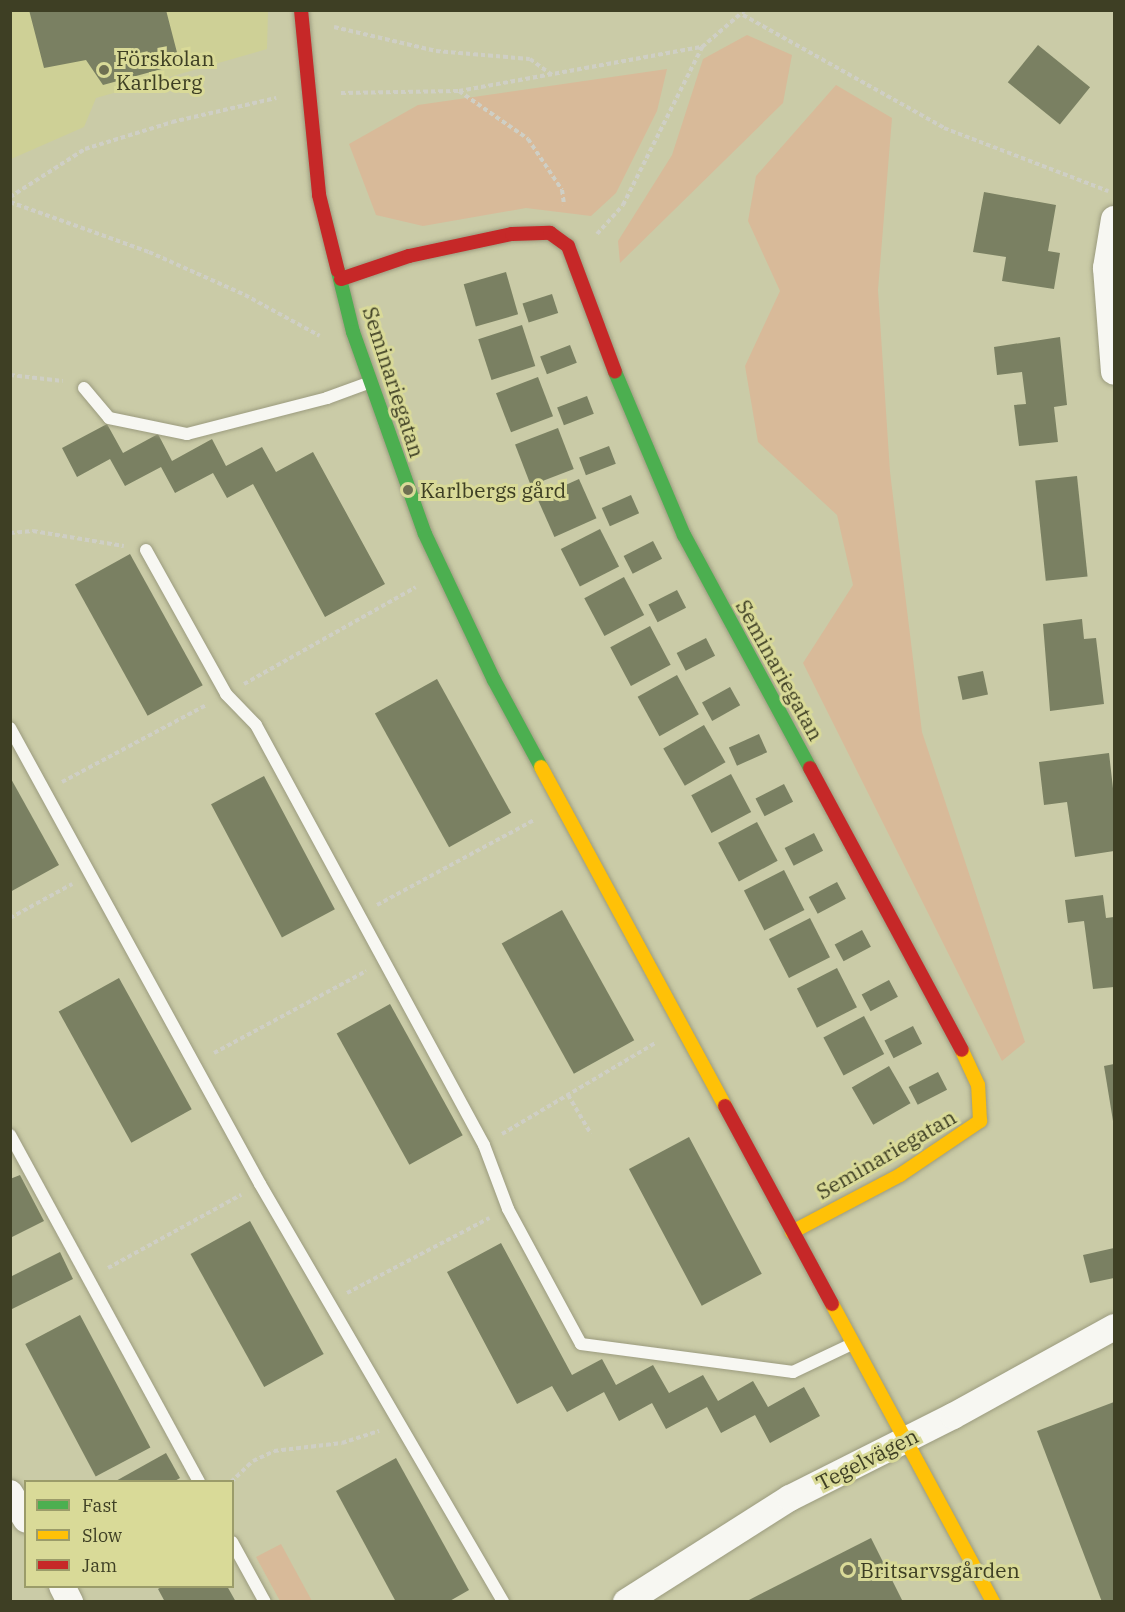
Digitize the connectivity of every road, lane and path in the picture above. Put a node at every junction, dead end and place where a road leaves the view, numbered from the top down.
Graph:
1 (302, 13) edge
2 (744, 13) edge
3 (702, 47) junction
4 (553, 75) junction
5 (459, 91) junction
6 (336, 94) dead end
7 (277, 98) dead end
8 (1114, 193) edge
9 (10, 200) edge
10 (1114, 219) edge
11 (572, 254) junction
12 (341, 279) junction
13 (353, 332) junction
14 (1114, 372) edge
15 (10, 375) edge
16 (370, 382) junction
17 (84, 388) joint
18 (10, 533) edge
19 (146, 550) joint
20 (10, 728) edge
21 (543, 816) dead end
22 (91, 873) junction
23 (357, 915) junction
24 (10, 918) edge
25 (382, 962) junction
26 (663, 1038) dead end
27 (195, 1063) junction
28 (568, 1095) junction
29 (591, 1134) dead end
30 (10, 1135) edge
31 (484, 1144) junction
32 (260, 1184) junction
33 (508, 1209) junction
34 (792, 1232) junction
35 (88, 1279) junction
36 (328, 1303) junction
37 (1114, 1327) edge
38 (856, 1342) junction
39 (403, 1424) junction
40 (907, 1439) junction
41 (198, 1480) edge
42 (233, 1480) edge
43 (10, 1493) edge
44 (24, 1517) edge
45 (234, 1546) edge
46 (63, 1588) edge
47 (70, 1602) edge
48 (265, 1602) edge
49 (502, 1602) edge
50 (626, 1602) edge
51 (993, 1602) edge

1 - 4 path
1 - 12 street, Seminariegatan
2 - 3 path
2 - 8 path
3 - 4 path
3 - 11 path
4 - 5 path
5 - 6 path
5 - 11 path
7 - 9 path
9 - 13 path
10 - 14 street
11 - 12 street, Seminariegatan
11 - 34 street, Seminariegatan
12 - 13 street, Seminariegatan
13 - 16 street, Seminariegatan
15 - 17 path
16 - 17 lane
16 - 34 street, Seminariegatan
18 - 19 path
19 - 23 lane
20 - 22 lane
21 - 23 path
22 - 24 path
22 - 27 lane
23 - 25 lane
25 - 27 path
25 - 31 lane
26 - 28 path
27 - 32 lane
28 - 29 path
28 - 31 path
30 - 35 lane
31 - 33 lane
32 - 35 path
32 - 36 lane
33 - 36 path
33 - 38 lane
34 - 38 street, Seminariegatan
35 - 41 lane
36 - 39 lane
37 - 40 street, Tegelvägen
38 - 40 street, Seminariegatan
39 - 42 path
39 - 49 lane
40 - 50 street, Tegelvägen
40 - 51 street, Seminariegatan
43 - 44 street
45 - 48 lane
46 - 47 street

